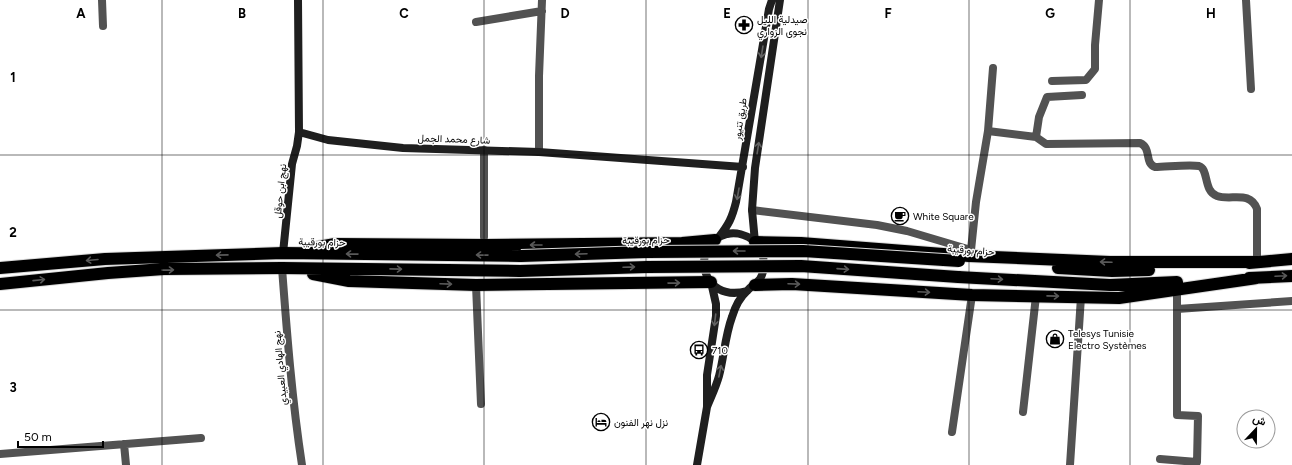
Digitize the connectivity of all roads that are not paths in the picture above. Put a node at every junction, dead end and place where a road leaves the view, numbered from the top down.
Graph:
1 (102, 0) edge
2 (298, 0) edge
3 (542, 0) edge
4 (772, 0) edge
5 (780, 0) edge
6 (1099, 0) edge
7 (1246, 0) edge
8 (542, 11) junction
9 (476, 22) dead end
10 (103, 26) dead end
11 (993, 68) dead end
12 (1052, 81) dead end
13 (1251, 89) dead end
14 (1082, 95) dead end
15 (988, 131) junction
16 (299, 132) junction
17 (1036, 137) junction
18 (484, 150) junction
19 (539, 152) junction
20 (743, 167) junction
21 (752, 210) junction
22 (484, 237) dead end
23 (717, 239) junction
24 (756, 242) junction
25 (283, 253) junction
26 (966, 256) junction
27 (1292, 259) edge
28 (1257, 262) junction
29 (0, 268) edge
30 (282, 268) junction
31 (1292, 276) edge
32 (1257, 278) junction
33 (711, 282) junction
34 (0, 284) edge
35 (476, 285) junction
36 (751, 288) junction
37 (1177, 289) junction
38 (972, 295) junction
39 (1036, 296) junction
40 (1081, 297) junction
41 (1292, 301) edge
42 (1177, 309) junction
43 (481, 404) dead end
44 (707, 407) junction
45 (1023, 412) dead end
46 (952, 432) dead end
47 (201, 438) dead end
48 (124, 444) junction
49 (0, 454) edge
50 (1160, 459) dead end
51 (126, 465) edge
52 (302, 465) edge
53 (697, 465) edge
54 (1070, 465) edge

1 - 10 street
2 - 16 main road
3 - 8 street
4 -> 20 main road, طريق تنيور
21 -> 5 main road
6 - 12 street
7 - 13 street
8 - 9 street
8 - 19 street
11 - 15 street
14 - 17 street
15 - 17 street
15 - 26 street
16 - 18 main road, شارع محمد الجمل
16 - 25 main road, نهج ابن حوقل
17 - 28 street
18 - 19 main road, شارع محمد الجمل
18 - 22 street
19 - 20 main road, شارع محمد الجمل
20 -> 23 main road, طريق تنيور
21 - 24 main road
21 - 26 street
23 - 24 main road
23 -> 25 highway
23 - 33 main road
24 - 26 highway
24 - 36 main road
26 -> 25 highway, حزام بورقيبة, bridge
25 -> 29 highway, حزام بورقيبة
28 -> 26 highway, حزام بورقيبة
27 - 28 highway, حزام بورقيبة
30 -> 32 highway, bridge
34 -> 30 highway
30 -> 35 highway
30 - 52 street, نهج الهادي العبيدي
32 -> 31 highway
32 - 37 highway
35 -> 33 highway
33 - 36 main road
33 -> 44 main road
35 - 43 street
36 -> 38 highway
44 -> 36 main road
37 - 40 highway
37 - 42 street
38 - 39 highway
38 - 46 street
39 -> 40 highway
39 - 45 street
40 - 54 street
41 - 42 street
42 - 50 street
44 - 53 main road
47 - 48 street
48 - 49 street
48 - 51 street

